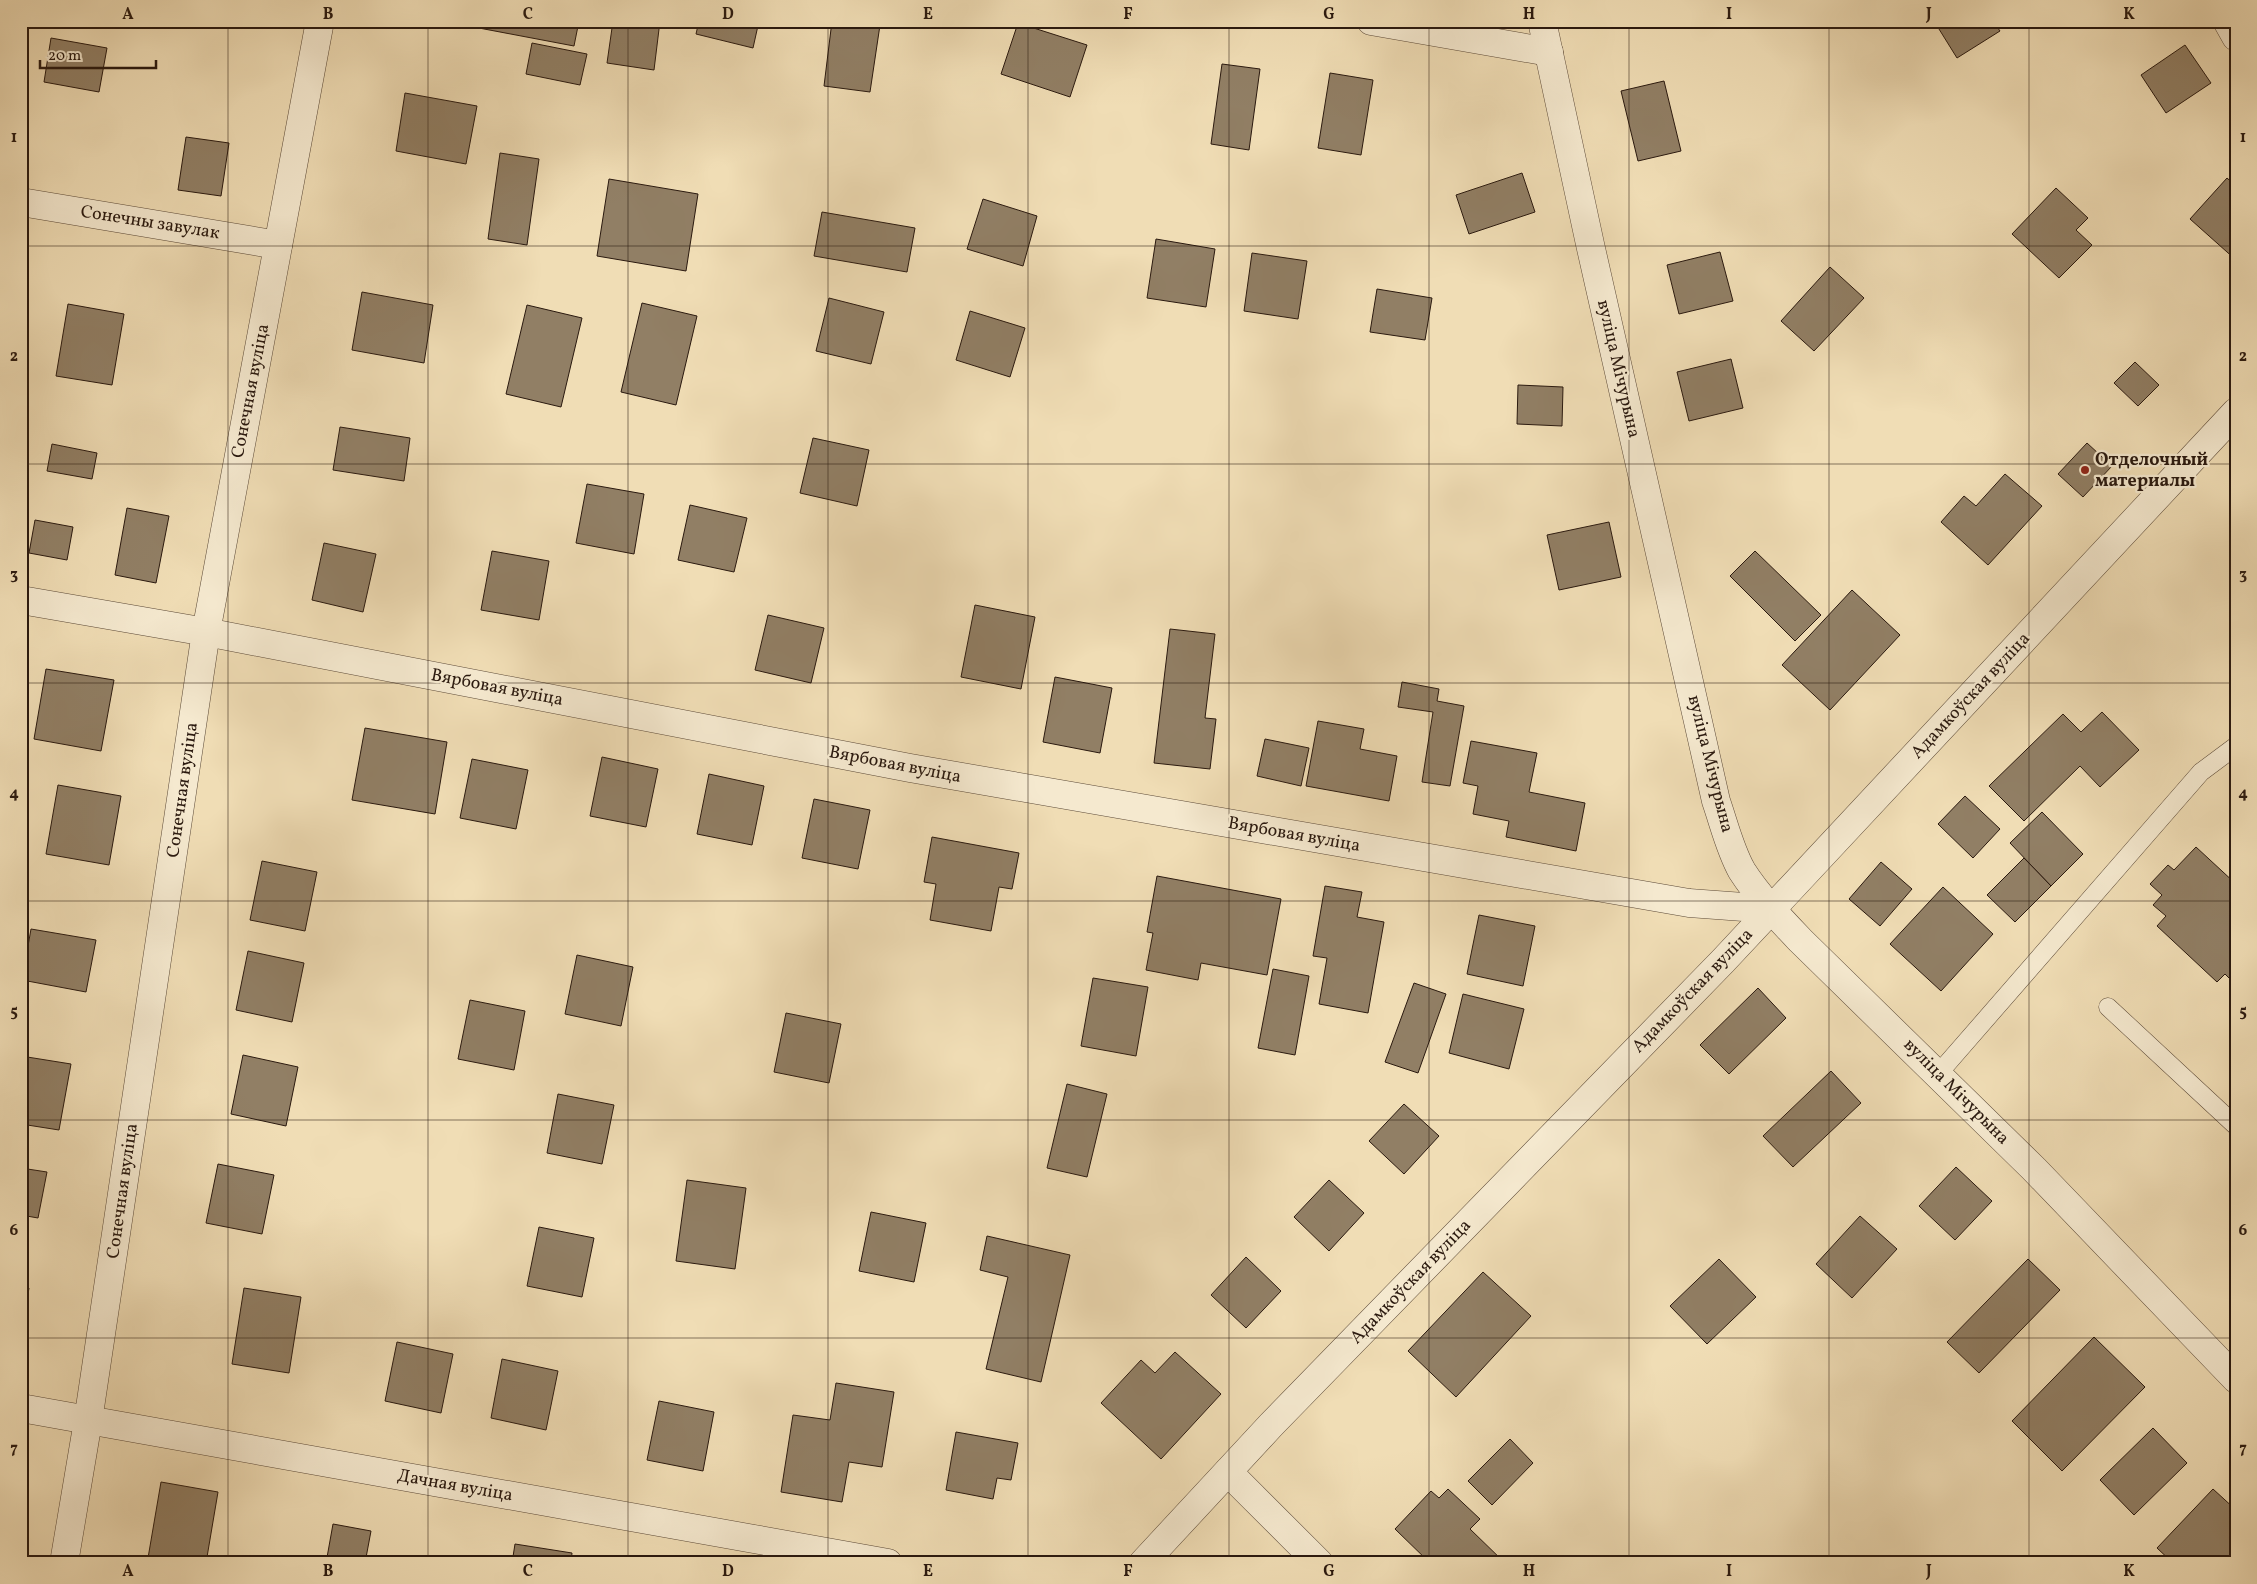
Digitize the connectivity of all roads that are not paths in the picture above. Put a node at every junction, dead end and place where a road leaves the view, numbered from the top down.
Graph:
1 (320, 21) edge
2 (1371, 21) edge
3 (1542, 21) edge
4 (2227, 21) edge
5 (2236, 36) edge
6 (1549, 52) junction
7 (21, 202) edge
8 (278, 245) junction
9 (2236, 412) edge
10 (21, 600) edge
11 (206, 632) junction
12 (2236, 746) edge
13 (1771, 909) junction
14 (2108, 1007) dead end
15 (1938, 1074) junction
16 (2236, 1126) edge
17 (2236, 1379) edge
18 (21, 1408) edge
19 (88, 1421) junction
20 (1228, 1472) junction
21 (64, 1563) edge
22 (888, 1563) edge
23 (1143, 1563) edge
24 (1319, 1563) edge

1 - 8 street, Сонечная вуліца
2 - 6 street
3 - 6 street, вуліца Мічурына
4 - 5 street
6 - 13 street, вуліца Мічурына
7 - 8 street, Сонечны завулак
8 - 11 street, Сонечная вуліца
9 - 13 street, Адамкоўская вуліца
10 - 11 street, Вярбовая вуліца
11 - 13 street, Вярбовая вуліца
11 - 19 street, Сонечная вуліца
12 - 15 lane
13 - 15 street, вуліца Мічурына
13 - 20 street, Адамкоўская вуліца
14 - 16 lane
15 - 17 street, вуліца Мічурына
18 - 19 street, Дачная вуліца
19 - 21 street, Сонечная вуліца
19 - 22 street, Дачная вуліца
20 - 23 street, Адамкоўская вуліца
20 - 24 street

